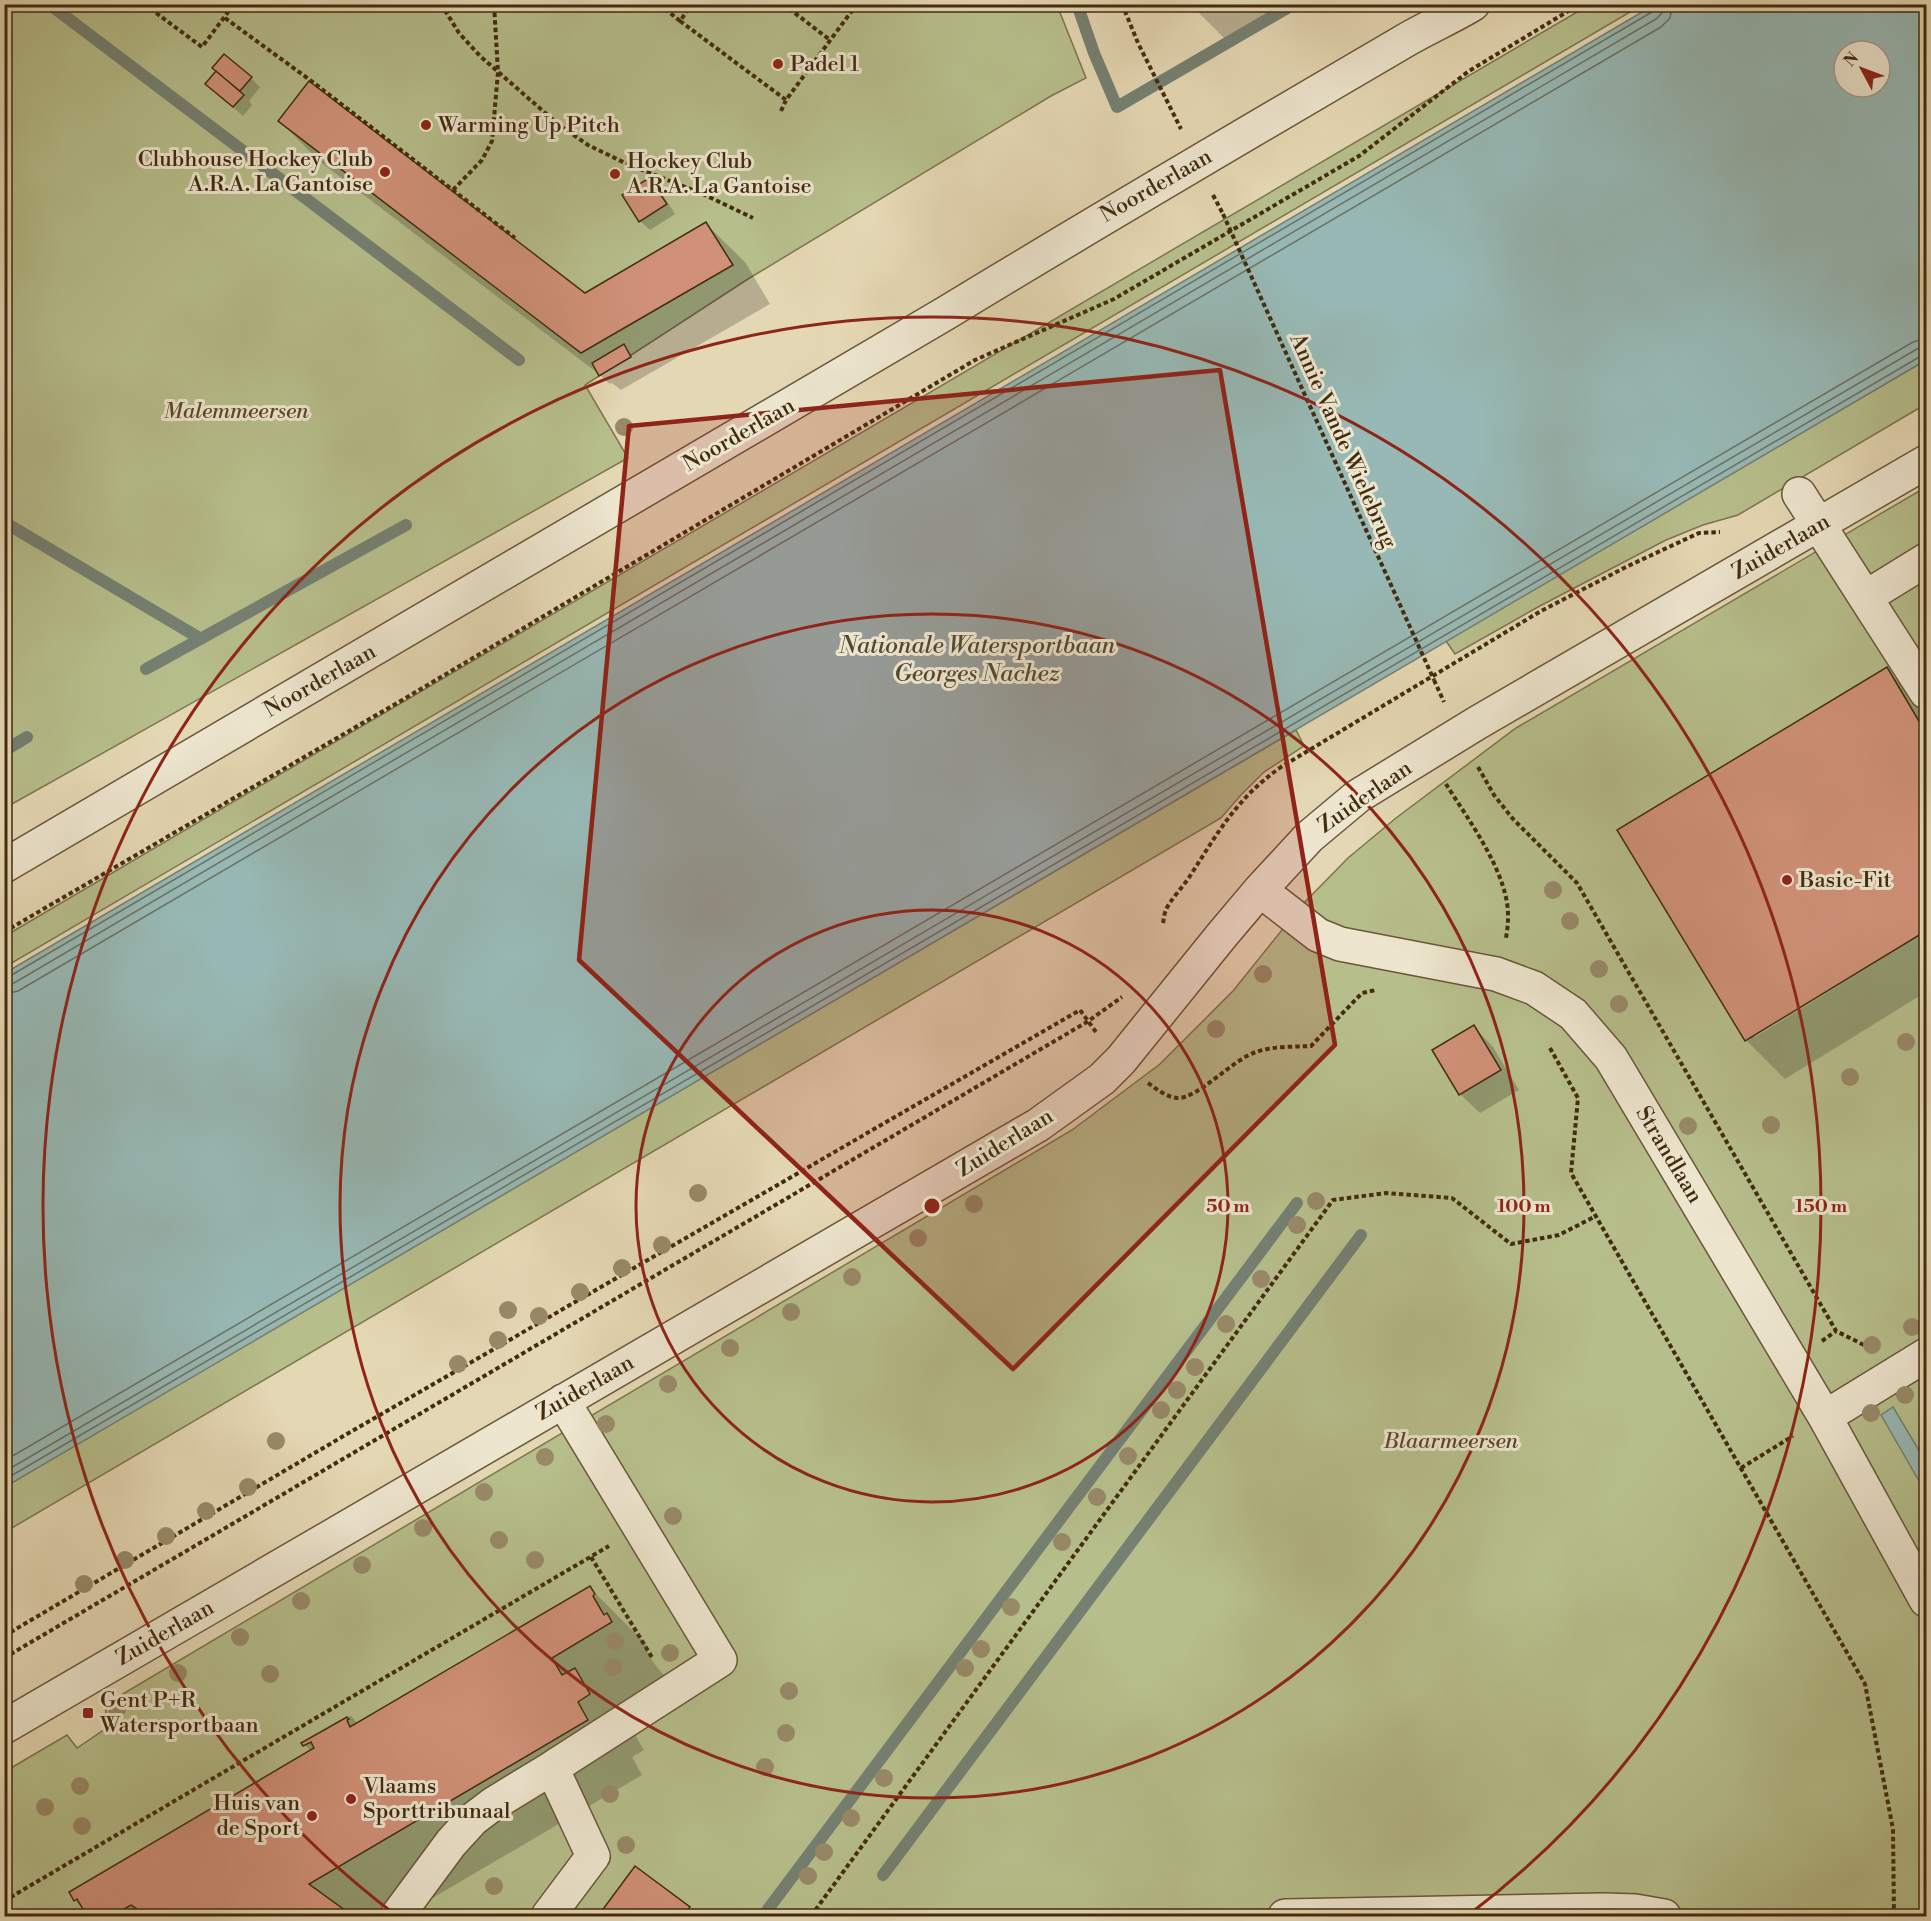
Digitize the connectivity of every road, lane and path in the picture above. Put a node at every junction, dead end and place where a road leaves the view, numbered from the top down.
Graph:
1 (144, 4) edge
2 (234, 4) edge
3 (441, 4) edge
4 (494, 4) edge
5 (658, 4) edge
6 (692, 4) edge
7 (783, 4) edge
8 (857, 4) edge
9 (1122, 4) edge
10 (1473, 4) edge
11 (1580, 4) edge
12 (225, 18) junction
13 (680, 21) junction
14 (831, 40) junction
15 (498, 72) junction
16 (786, 100) junction
17 (1168, 103) dead end
18 (781, 111) dead end
19 (453, 190) junction
20 (1223, 214) dead end
21 (753, 218) dead end
22 (515, 238) dead end
23 (1926, 462) edge
24 (1799, 494) dead end
25 (1820, 524) junction
26 (1720, 532) dead end
27 (1926, 560) edge
28 (1866, 597) junction
29 (1434, 680) dead end
30 (1926, 692) edge
31 (1459, 735) junction
32 (4, 866) edge
33 (1260, 890) junction
34 (1164, 923) dead end
35 (4, 932) edge
36 (1080, 1010) dead end
37 (1546, 1041) dead end
38 (929, 1115) dead end
39 (1596, 1216) junction
40 (1916, 1361) edge
41 (563, 1401) junction
42 (1825, 1417) junction
43 (1741, 1468) junction
44 (640, 1528) junction
45 (591, 1557) junction
46 (1926, 1600) edge
47 (4, 1636) edge
48 (4, 1658) edge
49 (673, 1691) junction
50 (4, 1727) edge
51 (552, 1768) junction
52 (4, 1901) edge
53 (4, 1910) edge
54 (12, 1917) edge
55 (397, 1917) edge
56 (548, 1917) edge
57 (811, 1917) edge
58 (1285, 1917) edge
59 (1664, 1917) edge
60 (1894, 1917) edge

1 - 12 path
2 - 12 path
3 - 15 path
4 - 15 path
5 - 13 path
6 - 13 path
7 - 14 path
8 - 14 path
9 - 17 path
10 - 32 street, Noorderlaan
11 - 35 path
12 - 19 path
13 - 16 path
14 - 16 path
15 - 19 path
15 - 21 path
16 - 18 path
19 - 22 path
20 - 29 path, Annie Vande Wielebrug, bridge
23 - 25 street, Zuiderlaan
24 - 25 street
25 - 28 street
25 - 31 street, Zuiderlaan
26 - 34 path
27 - 28 street
28 - 30 street
31 - 33 street, Zuiderlaan
31 - 40 path
33 - 41 street, Zuiderlaan
33 - 42 street, Strandlaan
36 - 47 path
37 - 39 path
38 - 48 path
39 - 43 path
39 - 57 path
40 - 42 street
41 - 44 street
41 - 50 street, Zuiderlaan
42 - 43 path
42 - 46 street, Strandlaan
43 - 60 path
44 - 45 path
44 - 49 street
45 - 49 path
45 - 52 path
49 - 51 street
51 - 55 street
51 - 56 street
53 - 54 path
58 - 59 street

